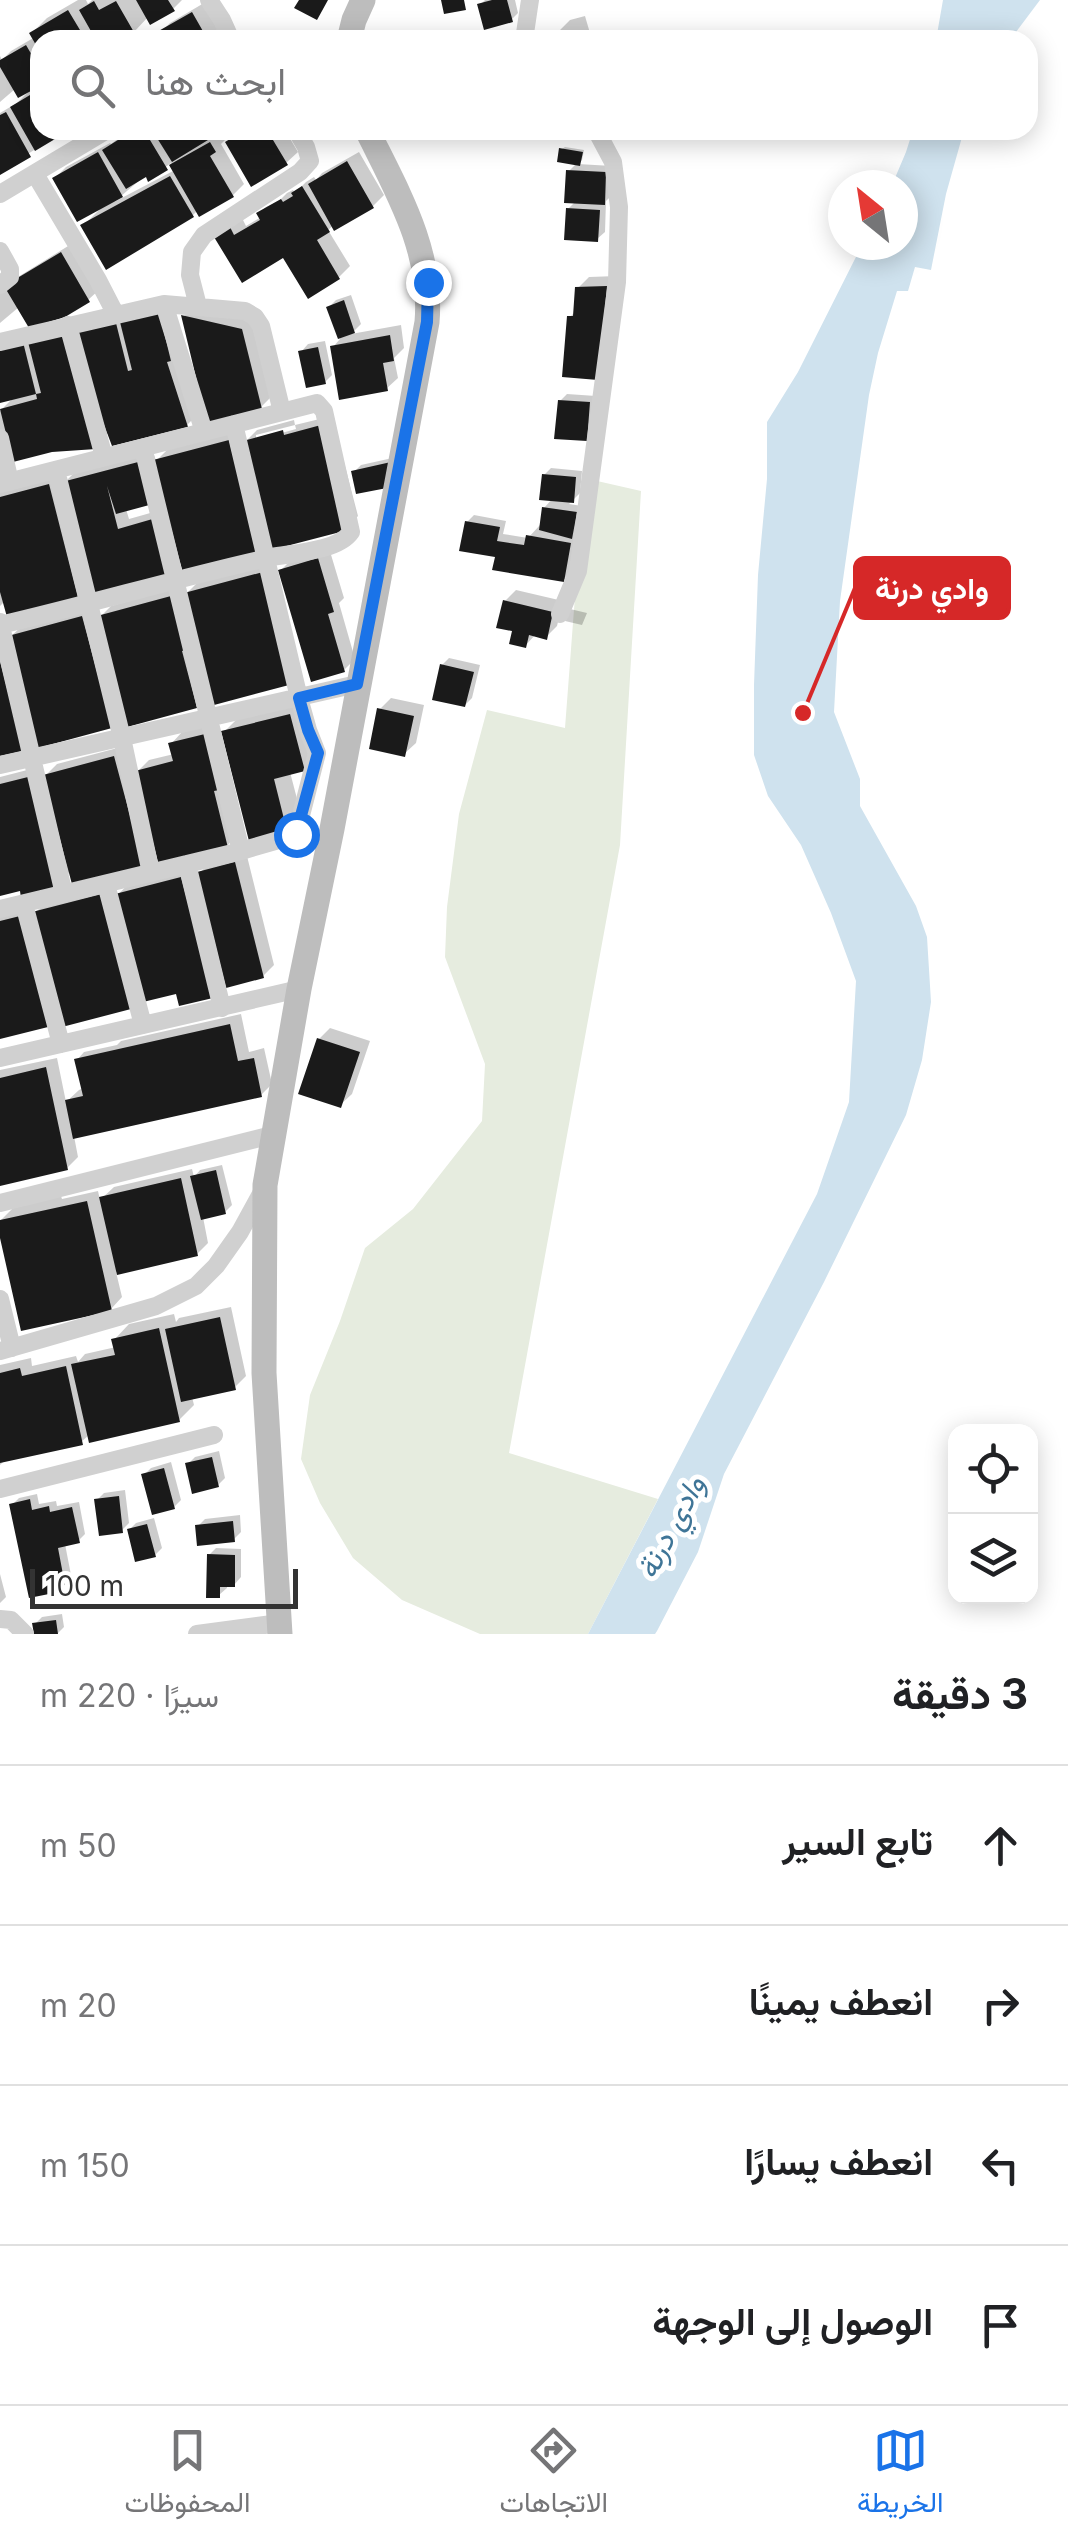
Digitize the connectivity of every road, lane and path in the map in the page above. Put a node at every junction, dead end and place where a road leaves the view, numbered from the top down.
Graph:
1 (210, 0) edge
2 (363, 0) edge
3 (530, 0) edge
4 (226, 30) edge
5 (352, 30) edge
6 (526, 30) edge
7 (90, 140) edge
8 (302, 140) edge
9 (372, 140) edge
10 (602, 140) edge
11 (34, 174) junction
12 (0, 194) edge
13 (0, 251) edge
14 (0, 285) edge
15 (164, 304) junction
16 (198, 306) junction
17 (115, 313) junction
18 (68, 325) junction
19 (0, 342) edge
20 (282, 412) junction
21 (234, 424) junction
22 (204, 432) junction
23 (0, 438) edge
24 (144, 448) junction
25 (104, 457) junction
26 (56, 470) junction
27 (5, 483) edge
28 (266, 559) junction
29 (175, 582) junction
30 (89, 604) junction
31 (560, 614) dead end
32 (0, 624) edge
33 (357, 684) junction
34 (299, 698) junction
35 (208, 718) junction
36 (122, 738) junction
37 (33, 758) junction
38 (0, 766) edge
39 (240, 851) junction
40 (187, 864) junction
41 (151, 873) junction
42 (106, 884) junction
43 (64, 894) junction
44 (24, 904) junction
45 (0, 909) edge
46 (298, 990) junction
47 (222, 1008) junction
48 (144, 1026) junction
49 (61, 1044) junction
50 (0, 1058) edge
51 (272, 1135) junction
52 (266, 1185) junction
53 (0, 1203) edge
54 (0, 1299) edge
55 (6, 1350) edge
56 (214, 1435) dead end
57 (0, 1488) edge
58 (0, 1619) edge
59 (280, 1628) edge
60 (25, 1634) edge
61 (197, 1634) edge

1 - 4 street
2 - 5 street
3 - 6 street
7 - 11 street
8 - 16 street
9 - 33 street
10 - 31 street
11 - 12 street
11 - 17 street
13 - 14 street
15 - 16 street
15 - 17 street
15 - 22 street
16 - 20 street
17 - 18 street
18 - 19 street
18 - 25 street
20 - 21 street
20 - 28 street
21 - 22 street
21 - 28 street
22 - 24 street
23 - 27 street
24 - 25 street
24 - 29 street
25 - 26 street
26 - 27 street
26 - 30 street
28 - 29 street
28 - 34 street
29 - 30 street
29 - 35 street
30 - 32 street
30 - 36 street
32 - 37 street
33 - 34 street
33 - 46 street
34 - 35 street
34 - 39 street
35 - 36 street
35 - 39 street
36 - 37 street
36 - 41 street
37 - 38 street
37 - 43 street
39 - 40 street
40 - 41 street
40 - 47 street
41 - 42 street
42 - 43 street
42 - 48 street
43 - 44 street
44 - 45 street
44 - 49 street
46 - 47 street
46 - 51 street
47 - 48 street
48 - 49 street
49 - 50 street
51 - 52 street
51 - 53 street
52 - 55 street
52 - 59 street
54 - 55 street
56 - 57 street
58 - 60 street
59 - 61 street

